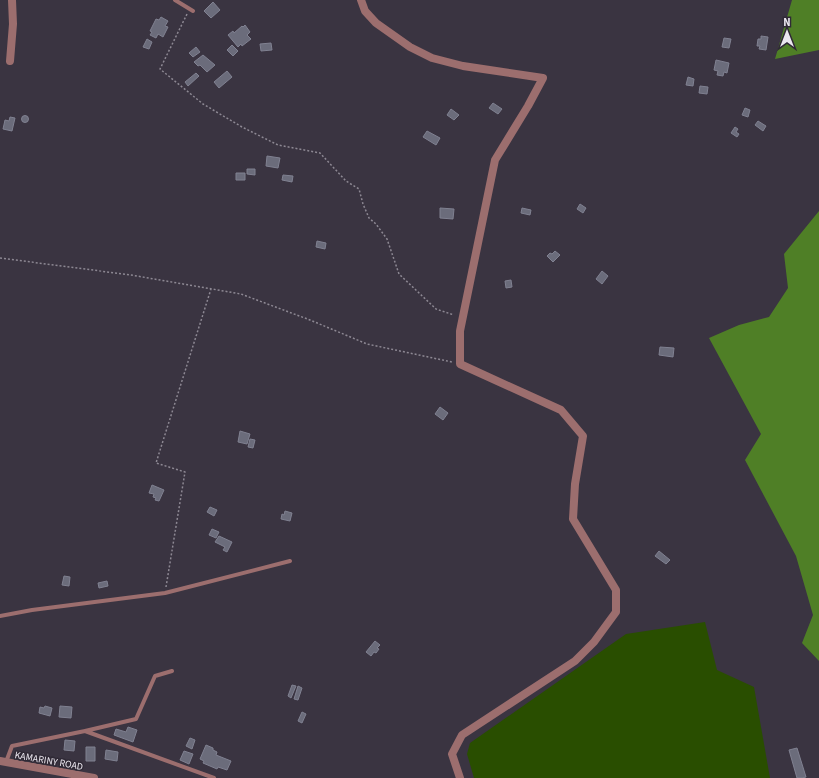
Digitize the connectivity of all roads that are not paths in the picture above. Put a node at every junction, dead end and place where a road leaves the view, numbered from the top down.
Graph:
1 (12, 0) edge
2 (175, 0) edge
3 (361, 0) edge
4 (191, 10) road end
5 (10, 60) dead end
6 (290, 562) dead end
7 (0, 616) edge
8 (172, 671) dead end
9 (85, 731) junction
10 (3, 762) edge
11 (94, 778) edge
12 (214, 778) edge
13 (460, 778) edge

1 - 5 street
2 - 4 lane
3 - 13 street
6 - 7 lane
8 - 9 lane
9 - 10 lane
9 - 12 lane
10 - 11 street, KAMARINY ROAD

